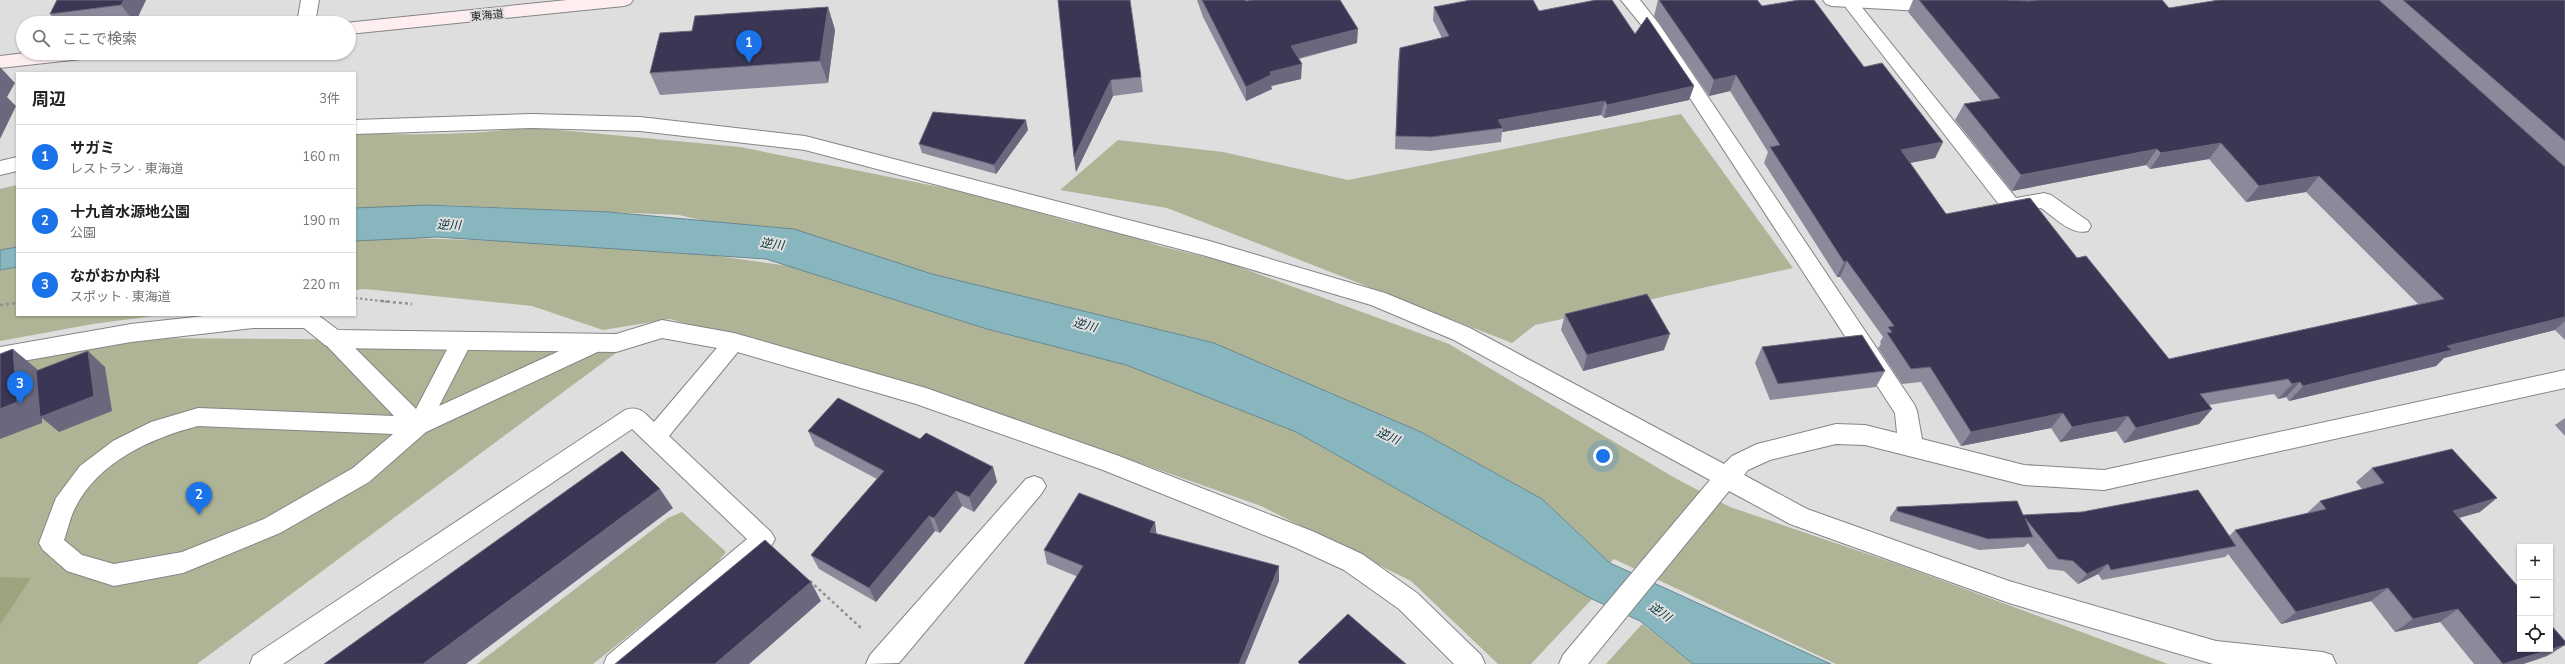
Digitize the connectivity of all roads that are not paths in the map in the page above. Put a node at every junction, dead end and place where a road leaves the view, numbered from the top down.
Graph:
1 (310, 0) edge
2 (624, 0) edge
3 (1630, 0) edge
4 (1840, 0) edge
5 (1958, 7) edge
6 (307, 16) edge
7 (356, 27) edge
8 (18, 60) edge
9 (0, 62) edge
10 (356, 127) edge
11 (16, 164) edge
12 (0, 168) edge
13 (2081, 226) dead end
14 (333, 339) junction
15 (462, 340) junction
16 (599, 342) junction
17 (734, 342) junction
18 (0, 356) edge
19 (2565, 379) edge
20 (418, 426) junction
21 (655, 437) junction
22 (1911, 447) junction
23 (1721, 485) junction
24 (1034, 486) dead end
25 (884, 659) edge
26 (262, 664) edge
27 (616, 664) edge
28 (1472, 664) edge
29 (1572, 664) edge
30 (2323, 664) edge

1 - 6 street
2 - 7 main road, 東海道
3 - 22 street
4 - 5 street
4 - 13 lane
8 - 9 main road
10 - 23 street
11 - 12 street
14 - 15 street
14 - 18 street
14 - 20 lane
15 - 16 street
15 - 20 lane
16 - 17 street
16 - 20 lane
17 - 21 lane
17 - 28 street
19 - 22 street
20 - 20 lane
21 - 26 lane
21 - 27 lane
22 - 23 street
23 - 29 street
23 - 30 street
24 - 25 street

